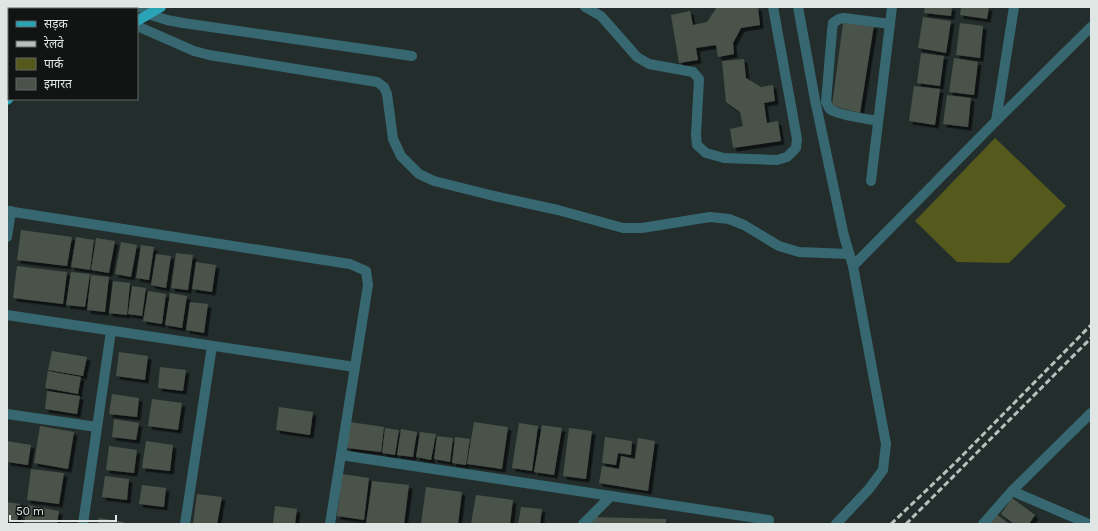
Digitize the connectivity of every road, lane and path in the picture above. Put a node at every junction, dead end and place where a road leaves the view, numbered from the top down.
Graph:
1 (161, 7) edge
2 (584, 7) edge
3 (773, 7) edge
4 (798, 7) edge
5 (892, 7) edge
6 (1014, 7) edge
7 (145, 11) edge
8 (138, 20) edge
9 (890, 24) junction
10 (138, 26) edge
11 (1091, 28) edge
12 (412, 56) dead end
13 (878, 121) junction
14 (996, 121) junction
15 (871, 181) dead end
16 (9, 211) edge
17 (7, 237) edge
18 (849, 254) junction
19 (853, 266) junction
20 (7, 315) edge
21 (111, 331) junction
22 (212, 346) junction
23 (355, 368) junction
24 (1091, 412) edge
25 (7, 414) edge
26 (97, 427) junction
27 (341, 455) junction
28 (1012, 491) junction
29 (611, 496) junction
30 (769, 520) dead end
31 (83, 524) edge
32 (185, 524) edge
33 (330, 524) edge
34 (582, 524) edge
35 (836, 524) edge
36 (983, 524) edge
37 (1089, 524) edge

1 - 7 main road
2 - 3 street
4 - 18 street
5 - 9 street
6 - 14 street
7 - 8 main road
7 - 12 street
9 - 13 street
9 - 13 street
10 - 18 street
11 - 14 street
13 - 15 street
14 - 19 street
16 - 17 street
16 - 23 street
18 - 19 street
19 - 35 street
20 - 21 street
21 - 22 street
21 - 26 street
22 - 23 street
22 - 32 street
23 - 27 street
24 - 28 street
25 - 26 street
26 - 31 street
27 - 29 street
27 - 33 street
28 - 36 street
28 - 37 street
29 - 30 street
29 - 34 street

